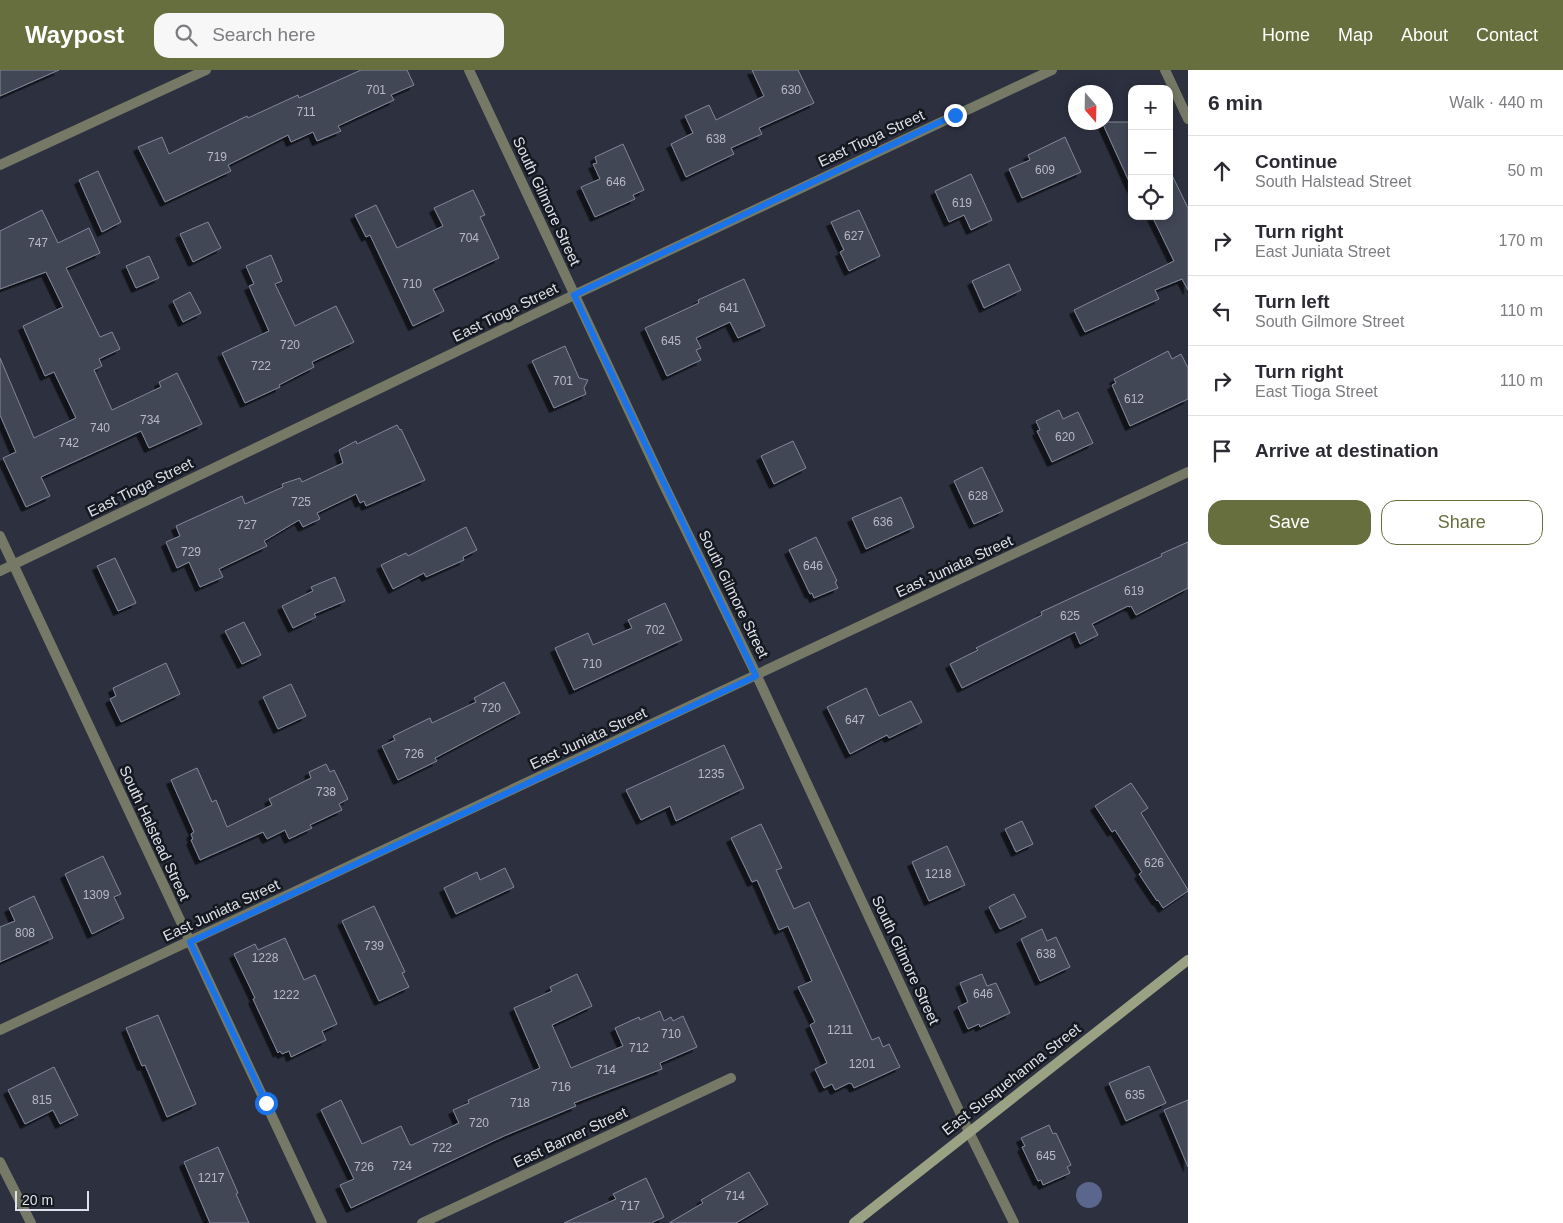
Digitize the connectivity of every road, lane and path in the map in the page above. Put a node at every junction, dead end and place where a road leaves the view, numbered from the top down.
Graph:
1 (206, 70) edge
2 (469, 70) edge
3 (1052, 70) edge
4 (1165, 70) edge
5 (1188, 119) edge
6 (0, 165) edge
7 (574, 295) junction
8 (1188, 472) edge
9 (0, 536) edge
10 (13, 565) junction
11 (0, 571) edge
12 (756, 676) junction
13 (190, 942) junction
14 (1188, 960) edge
15 (0, 1030) edge
16 (731, 1078) dead end
17 (969, 1132) junction
18 (0, 1162) edge
19 (31, 1223) edge
20 (322, 1223) edge
21 (422, 1223) edge
22 (854, 1223) edge
23 (1014, 1223) edge

1 - 6 street
2 - 7 street, South Gilmore Street
3 - 7 street, East Tioga Street
4 - 5 street
7 - 10 street, East Tioga Street
7 - 12 street, South Gilmore Street
8 - 12 street, East Juniata Street
9 - 10 street, South Halstead Street
10 - 11 street, East Tioga Street
10 - 13 street, South Halstead Street
12 - 13 street, East Juniata Street
12 - 17 street, South Gilmore Street
13 - 15 street, East Juniata Street
13 - 20 street, South Halstead Street
14 - 17 main road, East Susquehanna Street
16 - 21 street, East Barner Street
17 - 22 main road, East Susquehanna Street
17 - 23 street, South Gilmore Street
18 - 19 street

